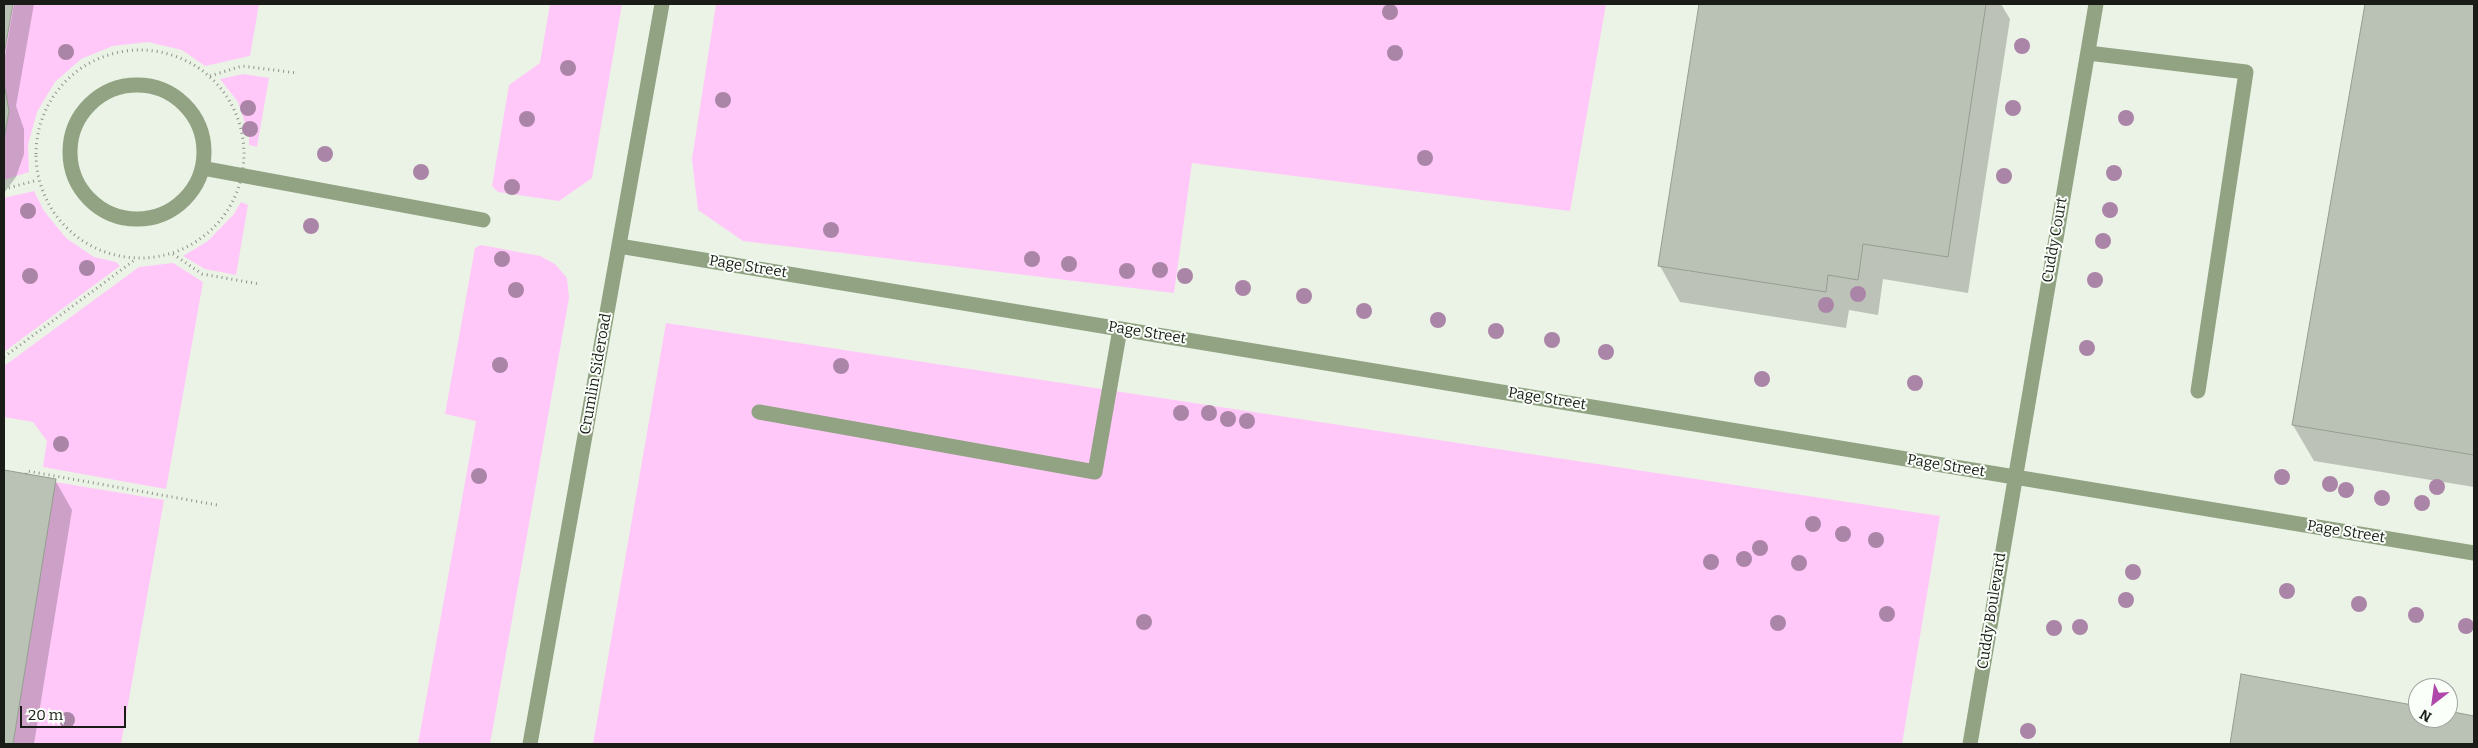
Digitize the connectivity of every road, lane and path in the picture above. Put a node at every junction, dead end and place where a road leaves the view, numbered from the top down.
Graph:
1 (662, 4) edge
2 (2096, 4) edge
3 (2088, 53) junction
4 (297, 73) dead end
5 (210, 76) junction
6 (202, 168) junction
7 (243, 175) junction
8 (38, 180) junction
9 (4, 189) edge
10 (482, 220) dead end
11 (619, 246) junction
12 (173, 254) junction
13 (136, 259) junction
14 (259, 284) dead end
15 (1120, 328) junction
16 (4, 358) edge
17 (2198, 391) dead end
18 (759, 412) dead end
19 (26, 474) dead end
20 (2014, 477) junction
21 (217, 505) dead end
22 (2474, 553) edge
23 (530, 744) edge
24 (1970, 744) edge

1 - 11 street, Crumlin Sideroad
2 - 3 street, Cuddy Court
3 - 17 street
3 - 20 street, Cuddy Court
4 - 5 path
5 - 7 path
5 - 8 path
6 - 6 street
6 - 7 street
7 - 10 street
7 - 12 path
8 - 9 path
8 - 13 path
11 - 15 street, Page Street
11 - 23 street, Crumlin Sideroad
12 - 13 path
12 - 14 path
13 - 16 path
15 - 18 street
15 - 20 street, Page Street
19 - 21 path
20 - 22 street, Page Street
20 - 24 street, Cuddy Boulevard

